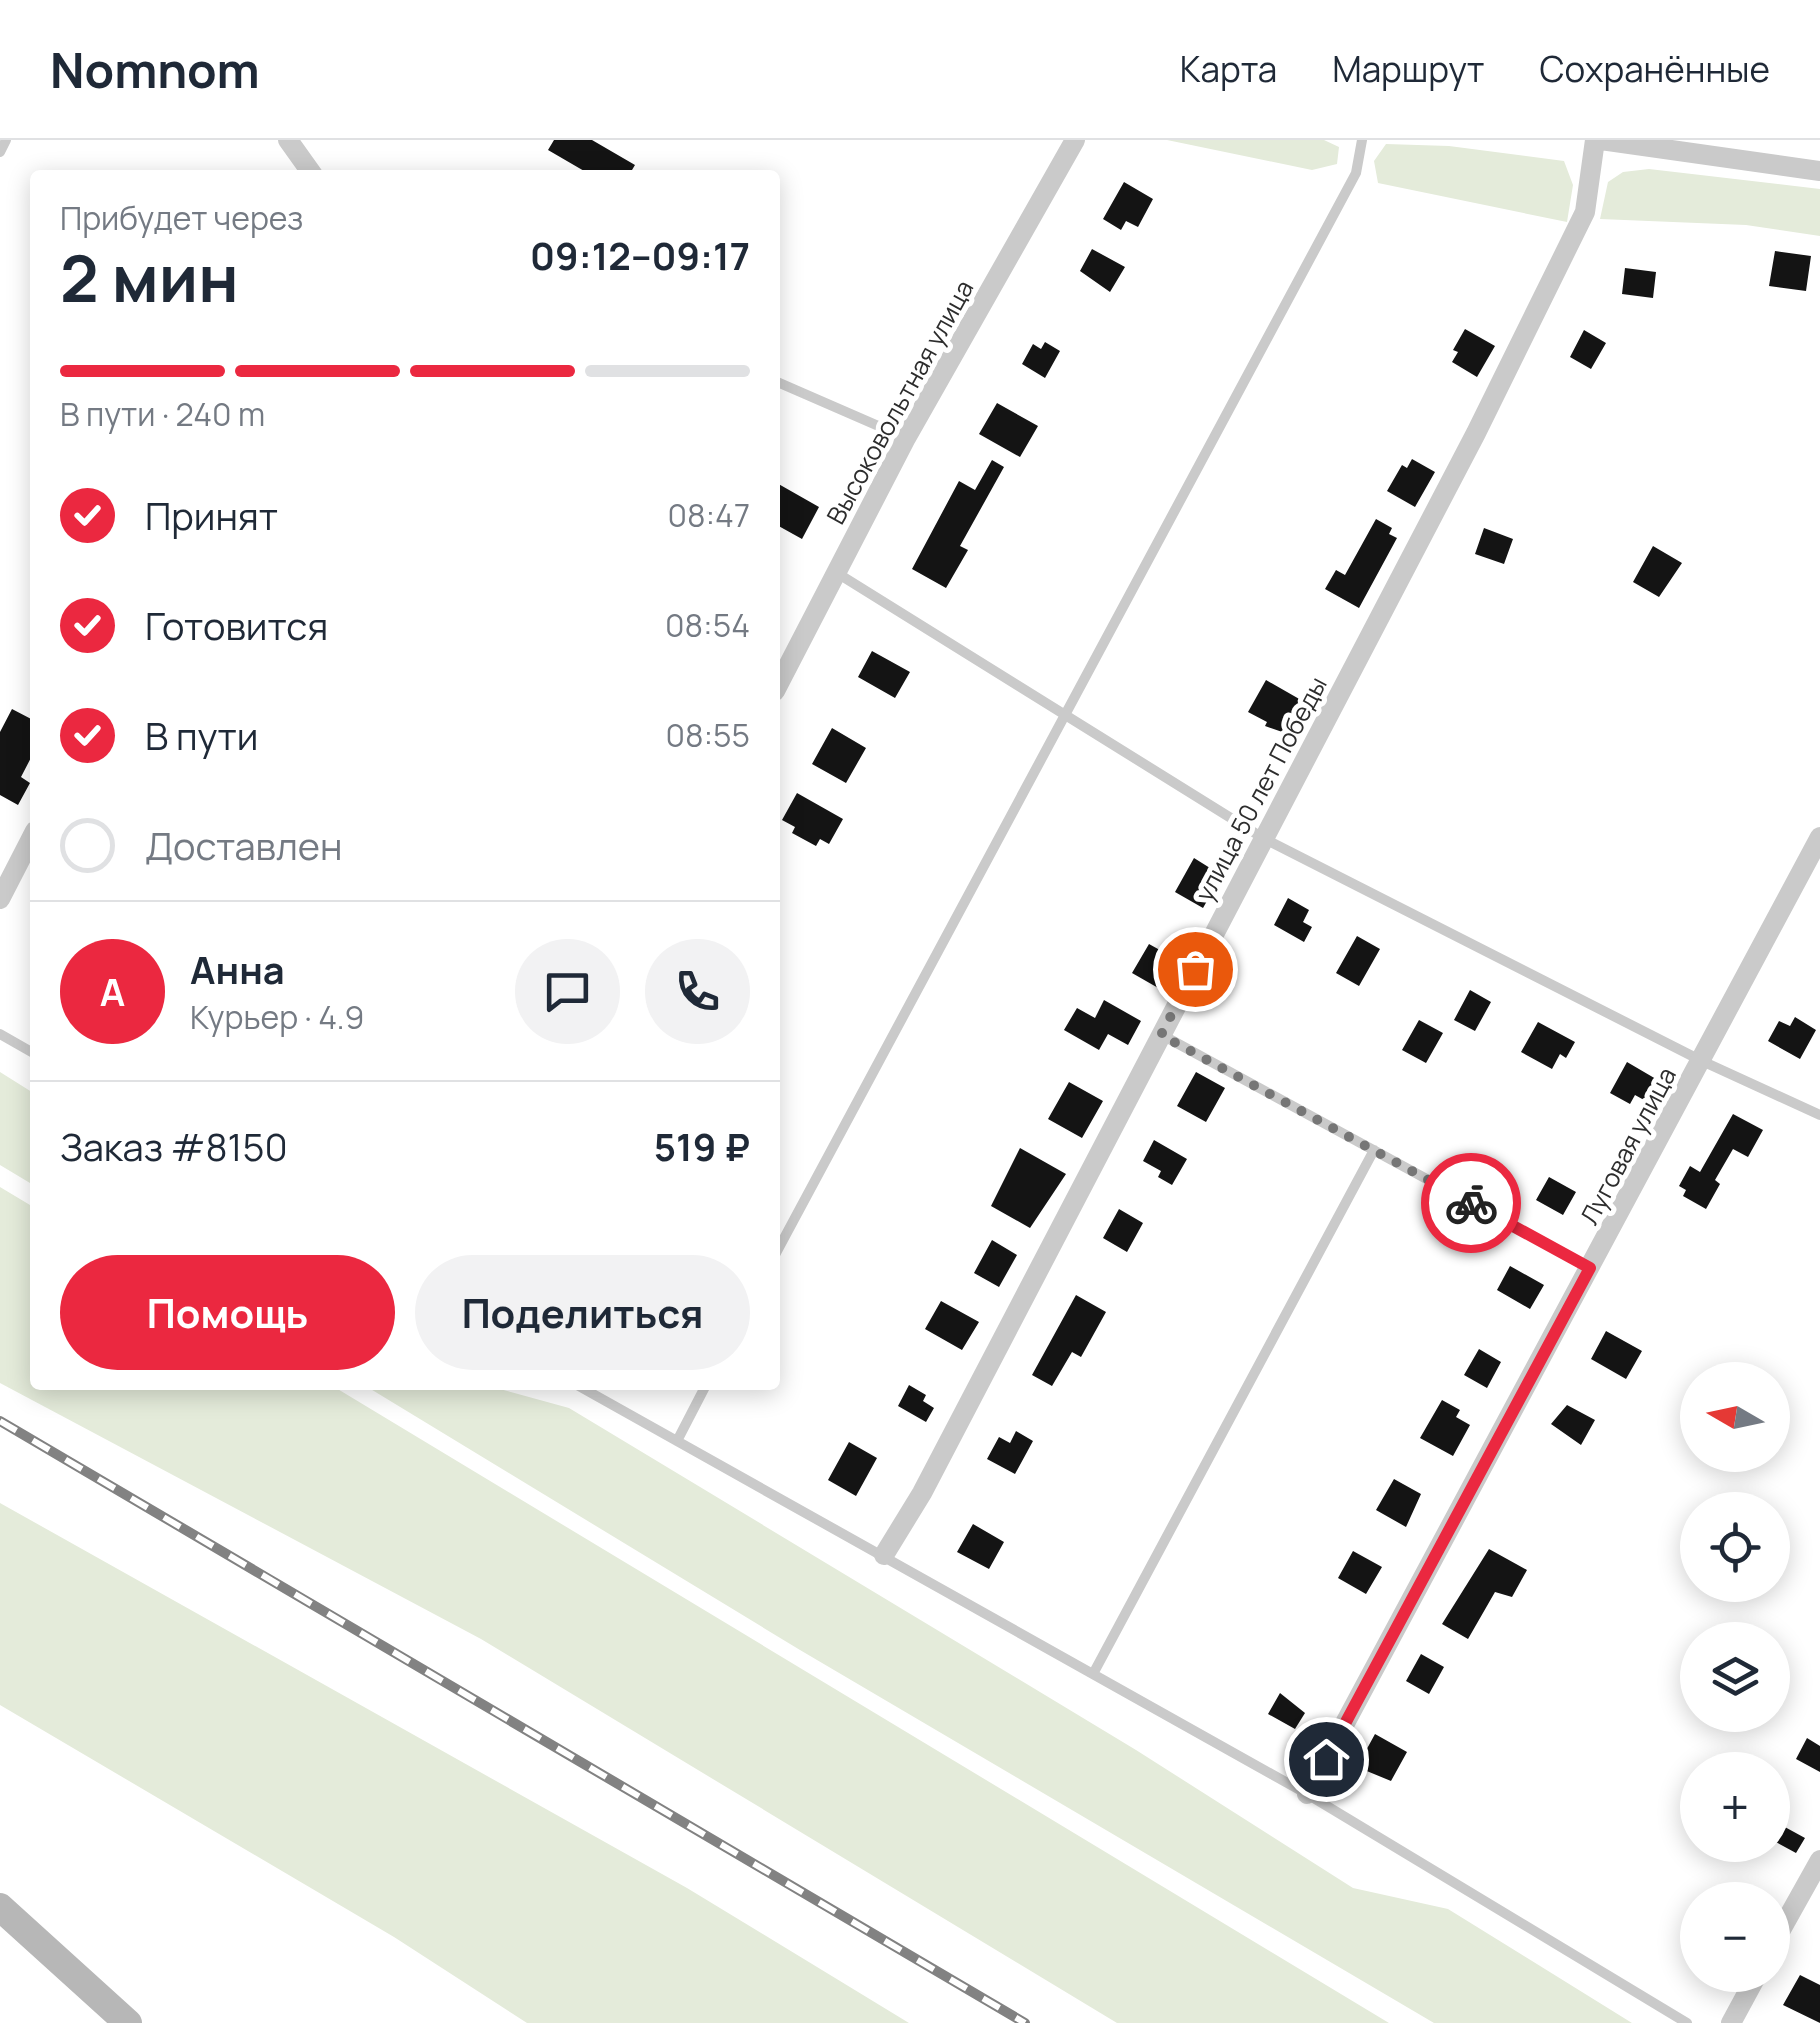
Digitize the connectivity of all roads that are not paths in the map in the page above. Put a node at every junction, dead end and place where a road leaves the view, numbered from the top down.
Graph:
1 (6, 140) edge
2 (288, 140) edge
3 (1075, 140) edge
4 (1362, 140) edge
5 (1598, 140) edge
6 (0, 152) edge
7 (309, 170) edge
8 (1820, 172) edge
9 (780, 383) edge
10 (906, 438) junction
11 (835, 572) junction
12 (780, 682) edge
13 (1064, 715) junction
14 (1820, 837) edge
15 (1263, 838) junction
16 (30, 842) edge
17 (0, 899) edge
18 (0, 1034) edge
19 (1161, 1035) junction
20 (30, 1051) edge
21 (1702, 1062) junction
22 (1820, 1114) edge
23 (1374, 1150) junction
24 (780, 1246) edge
25 (1590, 1268) junction
26 (586, 1390) edge
27 (703, 1390) edge
28 (677, 1440) junction
29 (884, 1556) junction
30 (1093, 1674) junction
31 (1307, 1794) junction
32 (1820, 1860) edge
33 (0, 1907) edge
34 (1790, 1914) edge
35 (1748, 1992) edge
36 (128, 2023) edge
37 (1687, 2023) edge
38 (1731, 2023) edge

1 - 6 lane
2 - 7 street
3 - 10 street, Высоковольтная улица
4 - 13 lane
5 - 8 street
5 - 15 street, улица 50 лет Победы
9 - 10 lane
10 - 11 street, Высоковольтная улица
11 - 12 street, Высоковольтная улица
11 - 13 lane
13 - 15 lane
13 - 24 lane
14 - 21 street, Луговая улица
15 - 19 street, улица 50 лет Победы
15 - 21 lane
16 - 17 street
18 - 20 lane
19 - 23 lane
19 - 29 street, улица 50 лет Победы
21 - 22 lane
21 - 25 street, Луговая улица
23 - 25 lane
23 - 30 lane
25 - 31 street, Луговая улица
26 - 28 lane
27 - 28 lane
28 - 29 lane
29 - 30 lane
30 - 31 lane
31 - 37 lane
32 - 34 street
33 - 36 main road
35 - 38 street

